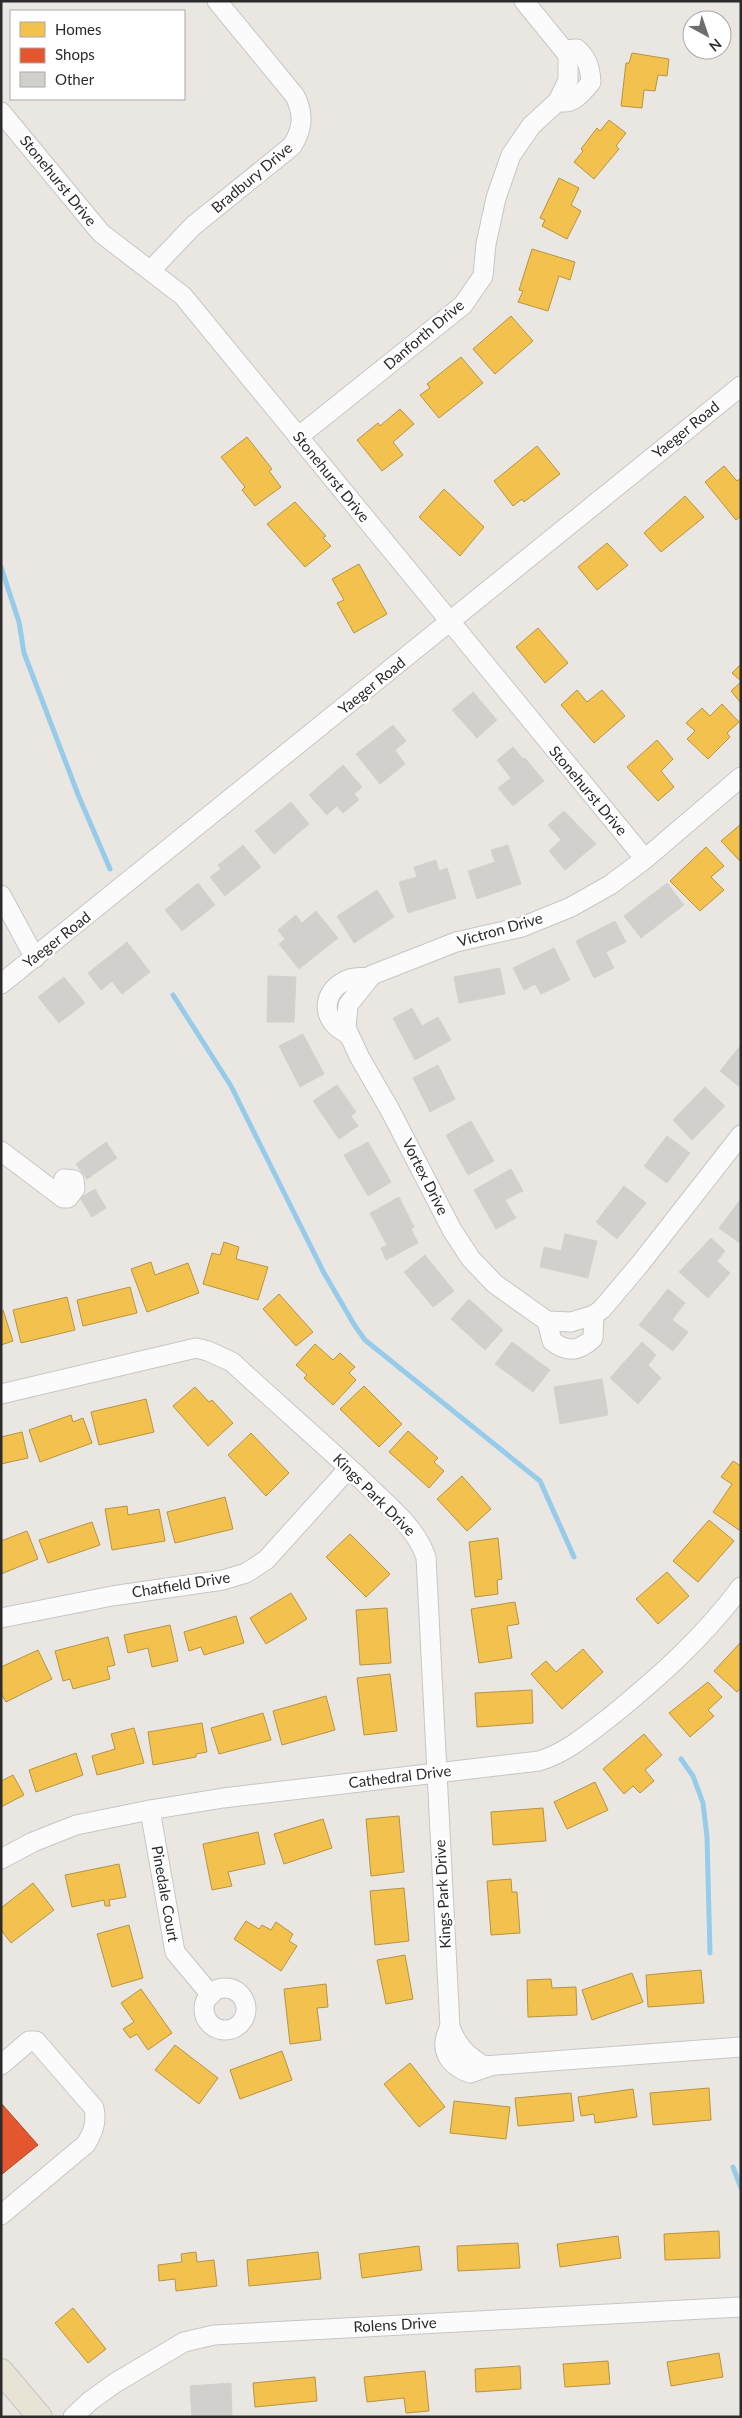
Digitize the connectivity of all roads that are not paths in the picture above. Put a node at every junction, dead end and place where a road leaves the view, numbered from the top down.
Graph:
1 (217, 1) edge
2 (524, 1) edge
3 (1, 112) edge
4 (150, 270) junction
5 (741, 386) edge
6 (298, 437) junction
7 (451, 622) junction
8 (741, 777) edge
9 (645, 859) junction
10 (1, 896) edge
11 (35, 958) junction
12 (370, 977) junction
13 (1, 984) edge
14 (348, 1005) joint
15 (349, 1035) junction
16 (741, 1135) edge
17 (1, 1151) edge
18 (58, 1194) dead end
19 (594, 1315) junction
20 (546, 1321) junction
21 (1, 1394) edge
22 (349, 1468) junction
23 (741, 1587) edge
24 (1, 1618) edge
25 (436, 1773) junction
26 (150, 1810) junction
27 (1, 1859) edge
28 (211, 1995) dead end
29 (741, 2047) edge
30 (1, 2065) edge
31 (1, 2215) edge
32 (741, 2307) edge
33 (1, 2371) edge
34 (40, 2417) edge
35 (73, 2417) edge

1 - 4 street, Bradbury Drive
2 - 6 street, Danforth Drive
3 - 4 street, Stonehurst Drive
4 - 6 street, Stonehurst Drive
5 - 7 street, Yaeger Road
6 - 7 street, Stonehurst Drive
7 - 9 street, Stonehurst Drive
7 - 11 street, Yaeger Road
8 - 9 street, Victron Drive
9 - 12 street, Victron Drive
10 - 11 street
11 - 13 street, Yaeger Road
12 - 14 street, Victron Drive
12 - 15 street, Victron Drive
14 - 15 street, Vortex Drive
15 - 20 street, Vortex Drive
16 - 19 street
17 - 18 street
19 - 20 street
19 - 20 street
21 - 22 street, Kings Park Drive
22 - 24 street, Chatfield Drive
22 - 25 street, Kings Park Drive
23 - 25 street, Cathedral Drive
25 - 26 street, Cathedral Drive
25 - 29 street, Kings Park Drive
26 - 27 street, Cathedral Drive
26 - 28 street, Pinedale Court
30 - 31 street
32 - 35 street, Rolens Drive
33 - 34 main road

